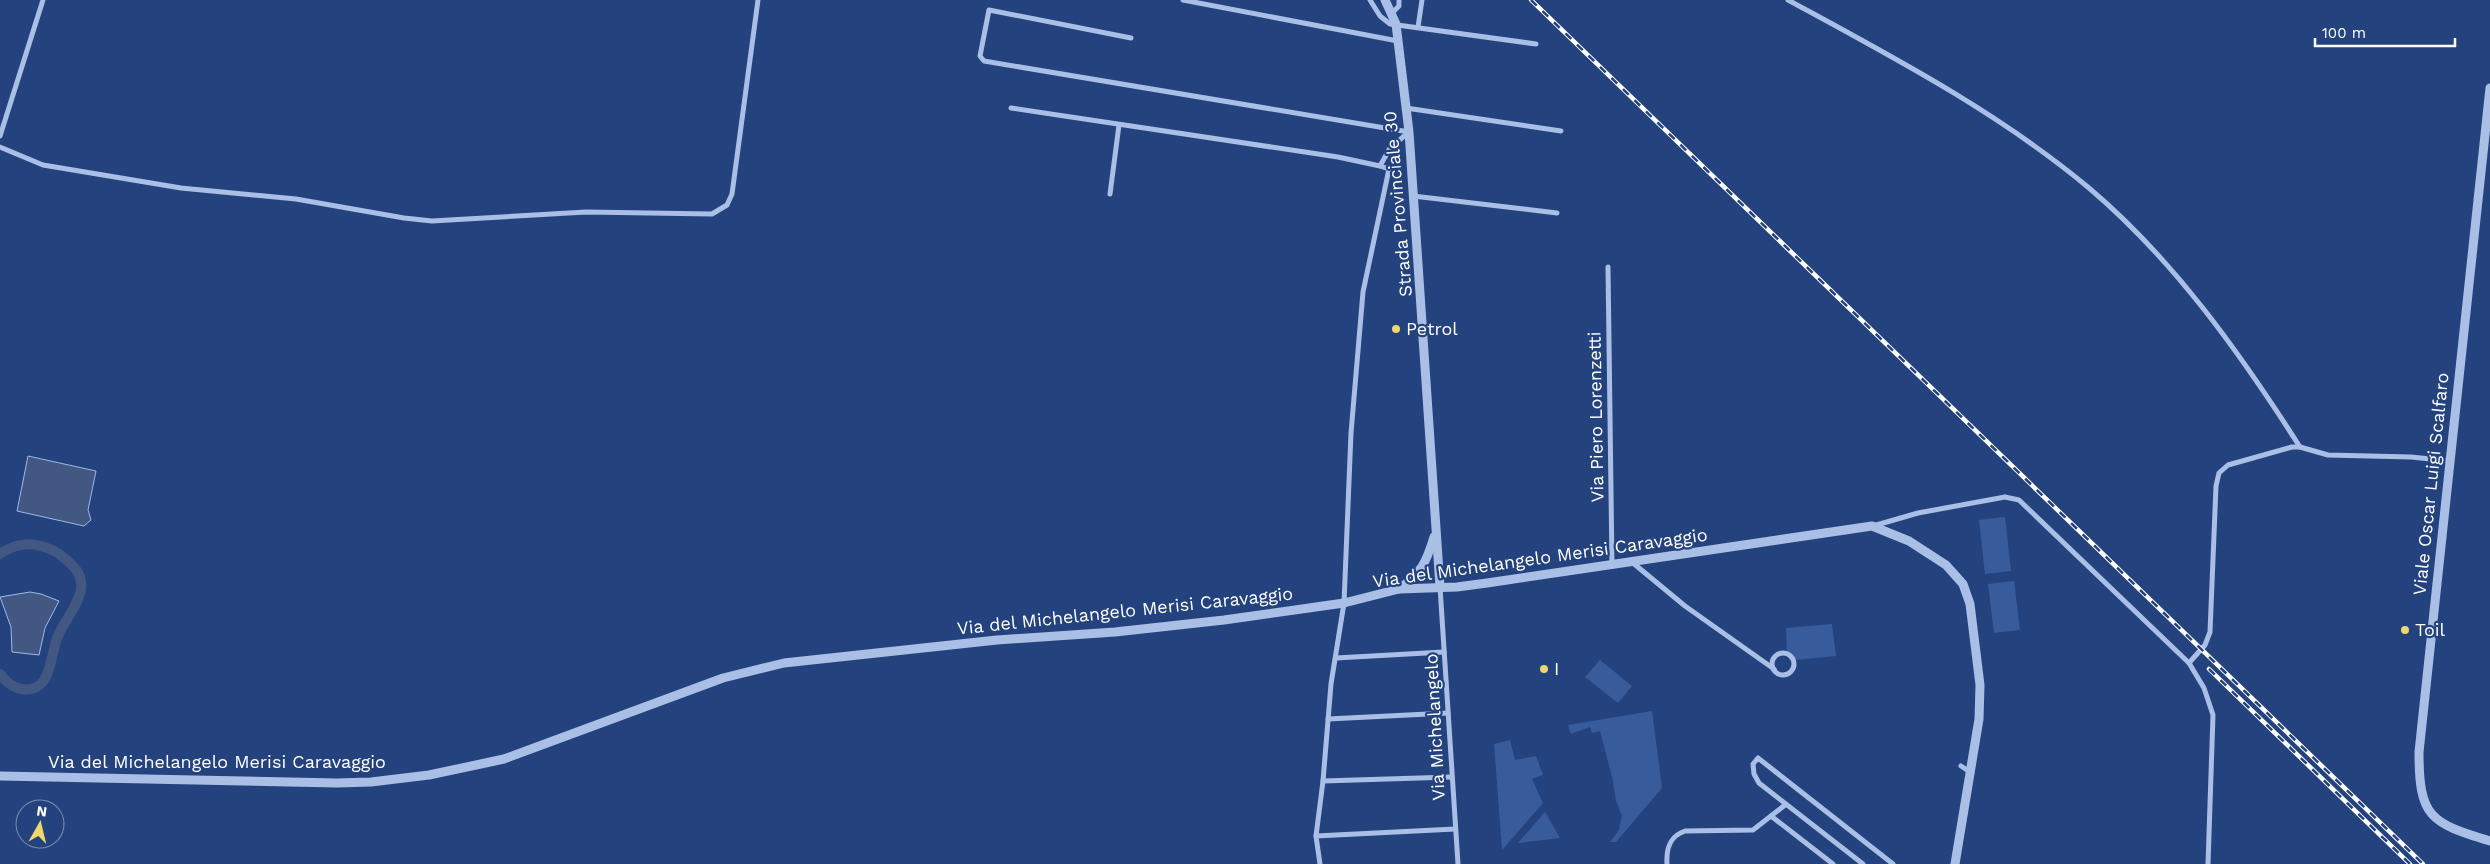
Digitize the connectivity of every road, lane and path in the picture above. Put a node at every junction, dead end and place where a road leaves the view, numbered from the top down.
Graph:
1 (43, 0) edge
2 (758, 0) edge
3 (1183, 0) edge
4 (1370, 0) edge
5 (1385, 0) edge
6 (1399, 0) edge
7 (1422, 0) edge
8 (1788, 0) edge
9 (1392, 13) junction
10 (1396, 24) junction
11 (1418, 27) junction
12 (1131, 38) dead end
13 (1398, 41) junction
14 (1536, 44) dead end
15 (2490, 88) edge
16 (1011, 108) dead end
17 (1406, 108) junction
18 (1119, 125) junction
19 (1561, 131) dead end
20 (1409, 132) junction
21 (0, 136) edge
22 (0, 147) edge
23 (1380, 166) junction
24 (1110, 194) dead end
25 (1413, 196) junction
26 (1557, 213) dead end
27 (1608, 267) dead end
28 (2300, 446) junction
29 (2450, 461) junction
30 (1872, 526) junction
31 (1436, 532) junction
32 (1633, 563) junction
33 (1612, 566) junction
34 (1440, 587) junction
35 (1398, 590) junction
36 (1344, 603) junction
37 (1444, 652) junction
38 (1336, 658) junction
39 (2189, 663) junction
40 (1774, 669) junction
41 (1448, 713) junction
42 (1328, 720) junction
43 (1961, 766) dead end
44 (1970, 772) junction
45 (0, 776) edge
46 (1452, 777) junction
47 (1323, 781) junction
48 (1785, 805) junction
49 (1771, 816) junction
50 (1455, 829) junction
51 (1316, 836) junction
52 (2490, 841) edge
53 (1320, 864) edge
54 (1458, 864) edge
55 (1667, 864) edge
56 (1832, 864) edge
57 (1863, 864) edge
58 (1893, 864) edge
59 (1955, 864) edge
60 (2208, 864) edge

1 - 21 street
2 - 22 street
3 - 13 street
4 - 10 street
5 - 9 street, Strada Provinciale 30
6 - 9 street
7 - 11 street
8 - 28 street
9 - 10 street, Strada Provinciale 30
10 - 11 street
10 - 13 street, Strada Provinciale 30
11 - 14 street
12 - 20 street
13 - 17 street, Strada Provinciale 30
15 - 29 street, Viale Oscar Luigi Scalfaro
16 - 18 street
17 - 19 street
17 - 20 street, Strada Provinciale 30
18 - 23 street
18 - 24 street
20 - 23 street
20 - 25 street, Strada Provinciale 30
23 - 36 street
25 - 26 street
25 - 31 street, Strada Provinciale 30
27 - 33 street, Via Piero Lorenzetti
28 - 29 street
28 - 39 street
29 - 52 street, Viale Oscar Luigi Scalfaro
30 - 32 street, Via del Michelangelo Merisi Caravaggio
30 - 39 street
30 - 44 street
31 - 34 street, Strada Provinciale 30
31 - 35 street
32 - 33 street, Via del Michelangelo Merisi Caravaggio
32 - 40 street
33 - 34 street, Via del Michelangelo Merisi Caravaggio
34 - 35 street, Via del Michelangelo Merisi Caravaggio
34 - 37 street, Via Michelangelo
35 - 36 street, Via del Michelangelo Merisi Caravaggio
36 - 38 street
36 - 45 street, Via del Michelangelo Merisi Caravaggio
37 - 38 street
37 - 41 street, Via Michelangelo
38 - 42 street
39 - 60 street
40 - 40 street
41 - 42 street
41 - 46 street, Via Michelangelo
42 - 47 street
43 - 44 street
44 - 59 street
46 - 47 street
46 - 50 street, Via Michelangelo
47 - 51 street
48 - 49 street
48 - 57 street
48 - 58 street
49 - 55 street
49 - 56 street
50 - 51 street
50 - 54 street, Via Michelangelo
51 - 53 street

